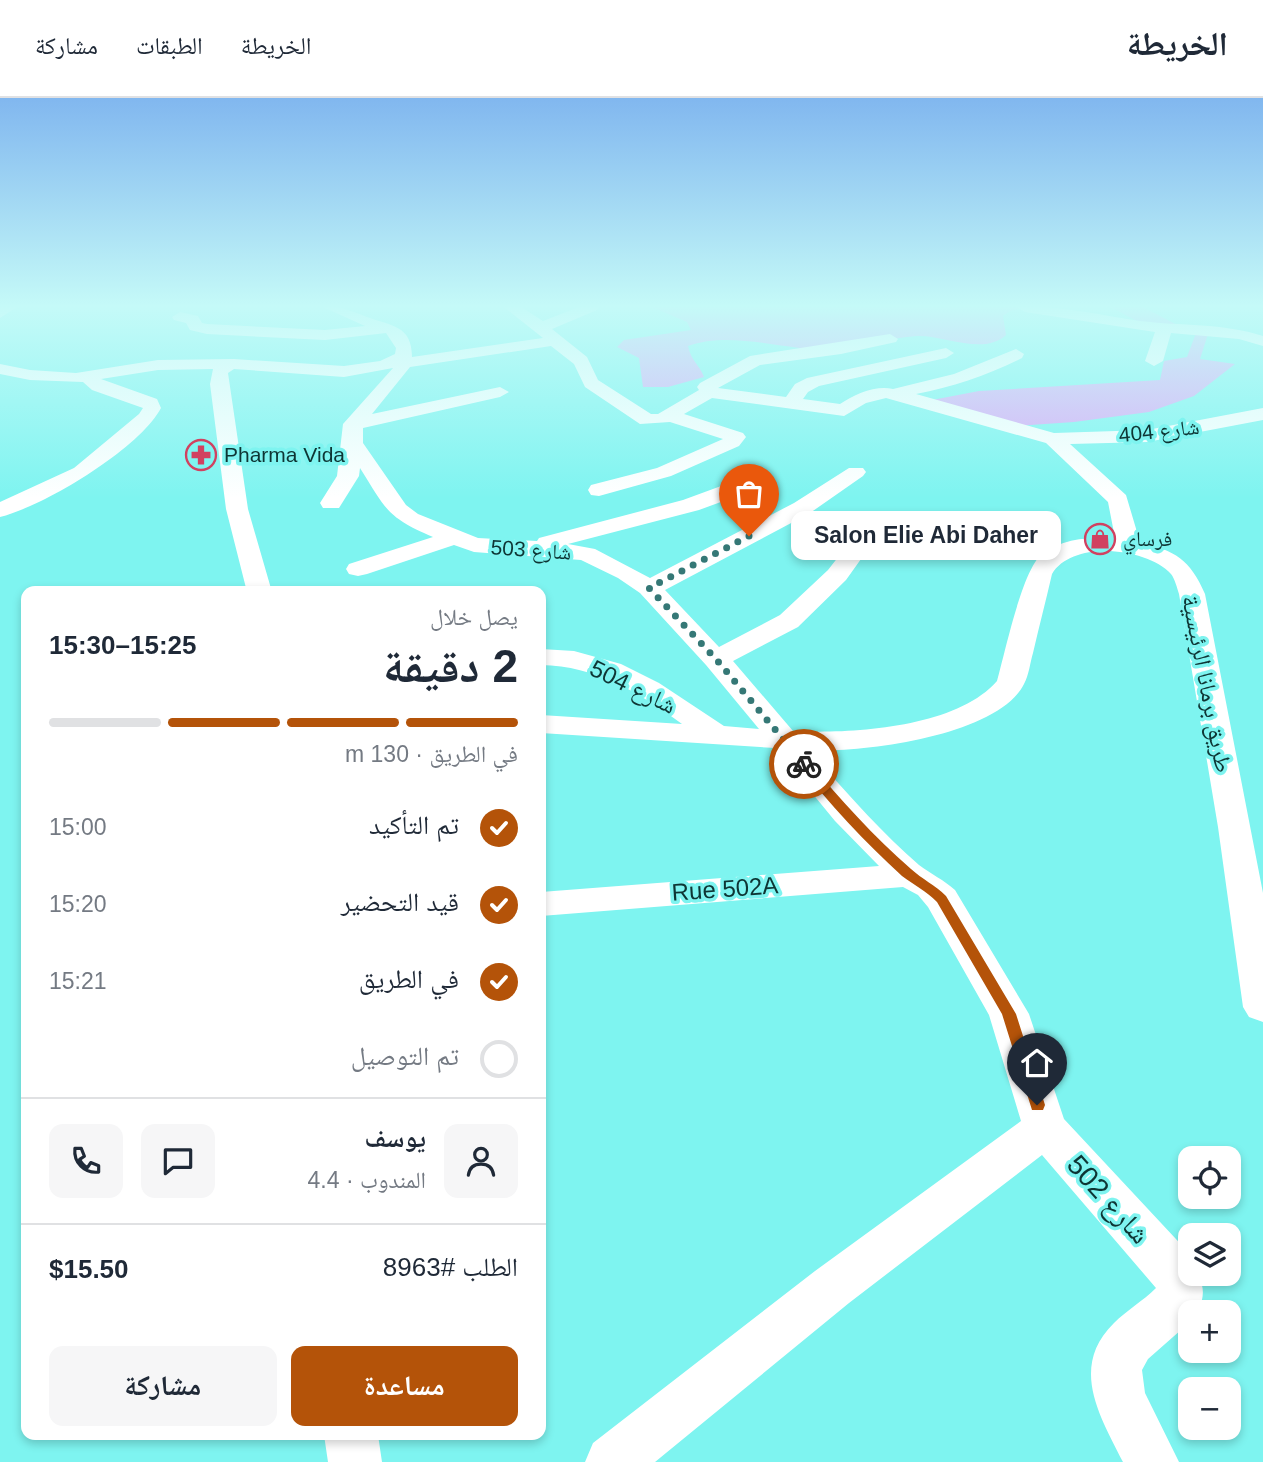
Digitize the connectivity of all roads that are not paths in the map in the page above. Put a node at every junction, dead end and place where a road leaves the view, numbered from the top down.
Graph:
1 (12, 371) edge
2 (122, 371) edge
3 (221, 371) edge
4 (400, 371) edge
5 (586, 371) edge
6 (736, 371) edge
7 (762, 371) edge
8 (867, 371) edge
9 (979, 371) edge
10 (87, 376) junction
11 (471, 382) dead end
12 (500, 392) dead end
13 (886, 393) junction
14 (718, 394) junction
15 (791, 404) junction
16 (1263, 414) edge
17 (667, 416) junction
18 (355, 426) junction
19 (1054, 439) junction
20 (856, 472) dead end
21 (740, 488) dead end
22 (599, 490) dead end
23 (331, 503) dead end
24 (0, 510) edge
25 (452, 538) junction
26 (1129, 546) junction
27 (526, 549) junction
28 (854, 552) dead end
29 (358, 569) dead end
30 (258, 586) edge
31 (649, 588) junction
32 (546, 657) edge
33 (716, 659) junction
34 (546, 724) edge
35 (719, 736) junction
36 (783, 740) junction
37 (909, 875) junction
38 (546, 904) edge
39 (1263, 1007) edge
40 (1045, 1128) junction
41 (352, 1440) edge
42 (355, 1462) edge
43 (612, 1462) edge
44 (1152, 1462) edge

1 - 10 street
2 - 10 street
3 - 30 street
4 - 18 street
5 - 17 street
6 - 14 street
7 - 14 street
8 - 15 street
9 - 13 street
10 - 24 street
11 - 18 street
12 - 18 street
13 - 15 street
13 - 19 street
14 - 15 street
14 - 17 street
16 - 19 street, شارع 404
17 - 22 street
18 - 23 street
18 - 25 street, شارع 503
19 - 26 street
20 - 31 street
21 - 27 street
25 - 27 street, شارع 503
25 - 29 street
26 - 36 street, طريق برمانا الرئيسية
26 - 39 street, طريق برمانا الرئيسية
27 - 31 street, شارع 503
28 - 33 street
31 - 33 street, شارع 503
32 - 35 street, شارع 504
33 - 36 street, شارع 503
34 - 35 street, طريق برمانا الرئيسية
35 - 36 street, طريق برمانا الرئيسية
36 - 37 street, شارع 502
37 - 38 street, Rue 502A
37 - 40 street, شارع 502
40 - 43 street
40 - 44 street, شارع 502
41 - 42 street

